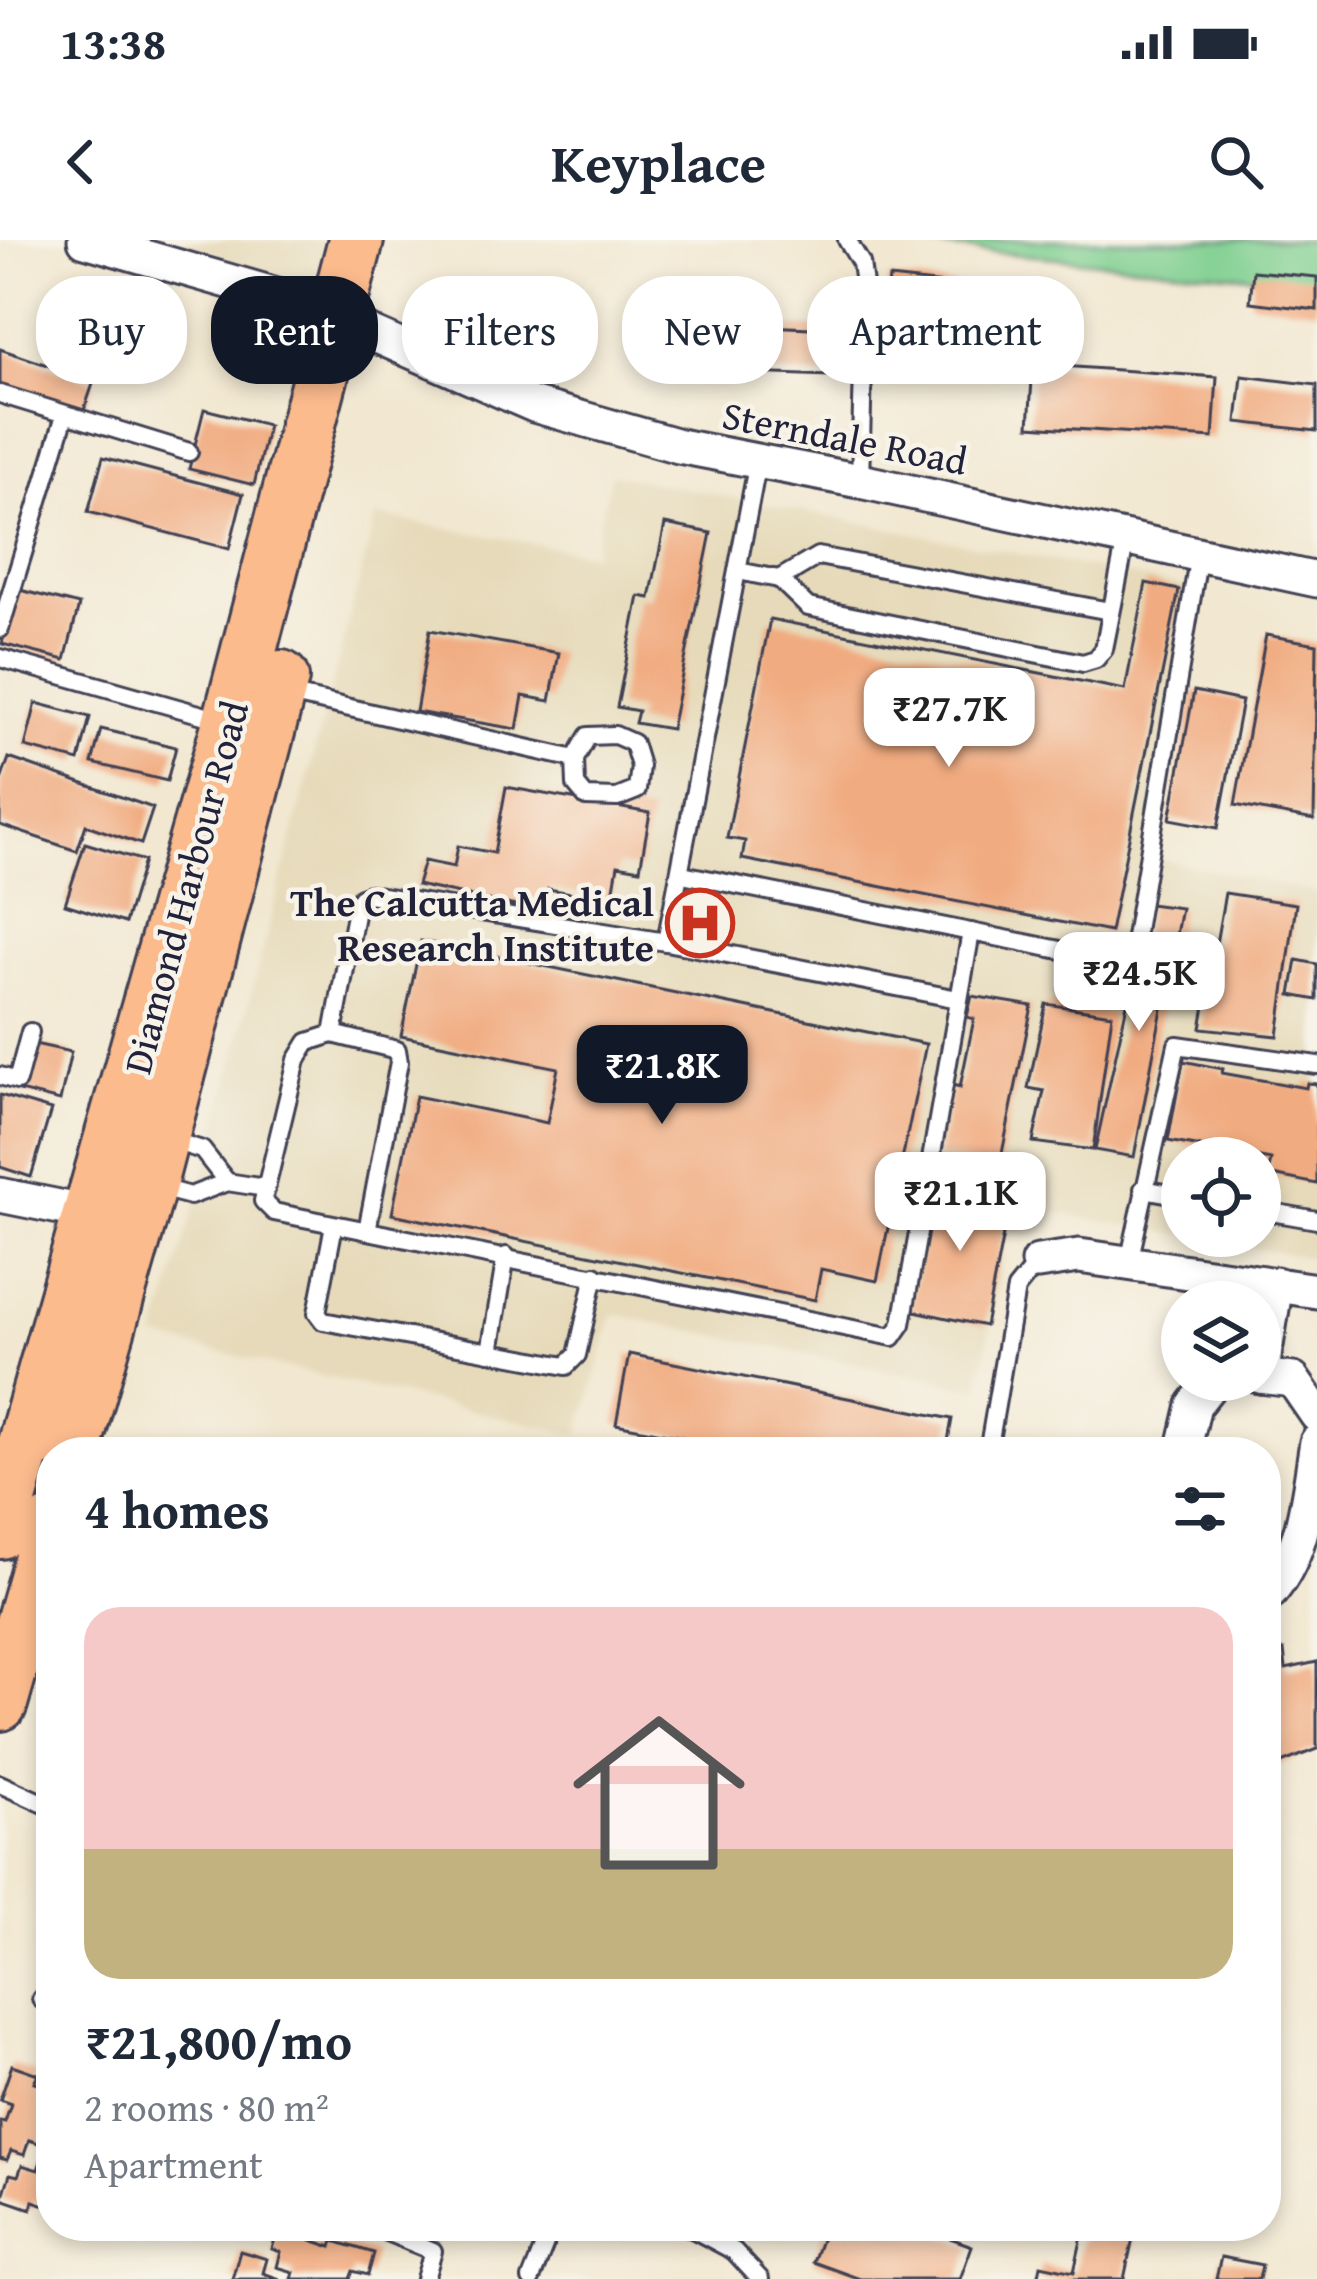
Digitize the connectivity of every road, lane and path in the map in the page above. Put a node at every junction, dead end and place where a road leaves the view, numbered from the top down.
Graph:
1 (85, 240) edge
2 (356, 240) edge
3 (392, 240) edge
4 (847, 240) edge
5 (211, 276) edge
6 (355, 276) edge
7 (376, 276) edge
8 (378, 336) edge
9 (336, 384) edge
10 (342, 384) edge
11 (0, 394) edge
12 (65, 415) junction
13 (189, 452) dead end
14 (758, 461) junction
15 (860, 481) junction
16 (1126, 539) junction
17 (1199, 554) junction
18 (738, 571) junction
19 (778, 579) junction
20 (1317, 580) edge
21 (1110, 611) junction
22 (0, 629) edge
23 (0, 658) edge
24 (278, 691) junction
25 (230, 723) junction
26 (575, 759) junction
27 (682, 874) junction
28 (971, 932) junction
29 (666, 942) junction
30 (958, 999) junction
31 (30, 1032) dead end
32 (334, 1034) junction
33 (1317, 1066) edge
34 (0, 1076) edge
35 (127, 1177) junction
36 (226, 1183) junction
37 (266, 1188) junction
38 (1143, 1189) junction
39 (1161, 1192) edge
40 (0, 1195) edge
41 (1281, 1214) edge
42 (1317, 1220) edge
43 (334, 1225) junction
44 (367, 1231) junction
45 (506, 1256) junction
46 (1038, 1262) joint
47 (1129, 1262) junction
48 (595, 1275) junction
49 (1256, 1281) edge
50 (1281, 1285) edge
51 (1317, 1292) edge
52 (490, 1352) junction
53 (1281, 1379) edge
54 (1197, 1401) edge
55 (1317, 1414) edge
56 (31, 1431) edge
57 (991, 1437) edge
58 (1187, 1437) edge
59 (1317, 1442) edge
60 (0, 1531) edge
61 (36, 1578) edge
62 (1281, 1581) edge
63 (0, 1703) edge
64 (0, 1784) edge
65 (36, 1800) edge
66 (409, 2241) edge
67 (546, 2241) edge
68 (715, 2241) edge
69 (425, 2279) edge
70 (532, 2279) edge
71 (760, 2279) edge

1 - 5 street, Sterndale Road
2 - 6 main road, Diamond Harbour Road
3 - 7 main road, Diamond Harbour Road
4 - 15 lane
8 - 14 street, Sterndale Road
9 - 25 main road, Diamond Harbour Road
10 - 24 main road, Diamond Harbour Road
11 - 12 lane
12 - 13 lane
12 - 22 lane
14 - 15 street, Sterndale Road
14 - 18 lane
15 - 16 street, Sterndale Road
16 - 17 street, Sterndale Road
16 - 21 lane
17 - 20 street, Sterndale Road
17 - 28 lane
18 - 19 lane
18 - 27 lane
19 - 21 lane
19 - 21 lane
23 - 25 lane
24 - 26 lane
24 - 35 main road, Diamond Harbour Road
25 - 35 main road, Diamond Harbour Road
26 - 26 lane
27 - 28 lane
27 - 29 lane
28 - 30 lane
29 - 30 lane
29 - 32 lane
30 - 48 lane
31 - 34 lane
32 - 37 lane
32 - 44 lane
33 - 38 lane
35 - 36 lane
35 - 36 lane
35 - 40 street
35 - 56 main road, Diamond Harbour Road
36 - 37 lane
37 - 43 lane
38 - 39 lane
38 - 47 lane
41 - 42 lane
43 - 44 lane
43 - 52 lane
44 - 45 lane
45 - 48 lane
45 - 52 lane
46 - 47 street
46 - 57 lane
47 - 49 street
48 - 52 lane
50 - 51 street
53 - 55 street
54 - 58 street
56 - 60 main road, Diamond Harbour Road
59 - 62 street
61 - 63 main road
64 - 65 lane
66 - 69 lane
67 - 70 lane
68 - 71 lane

